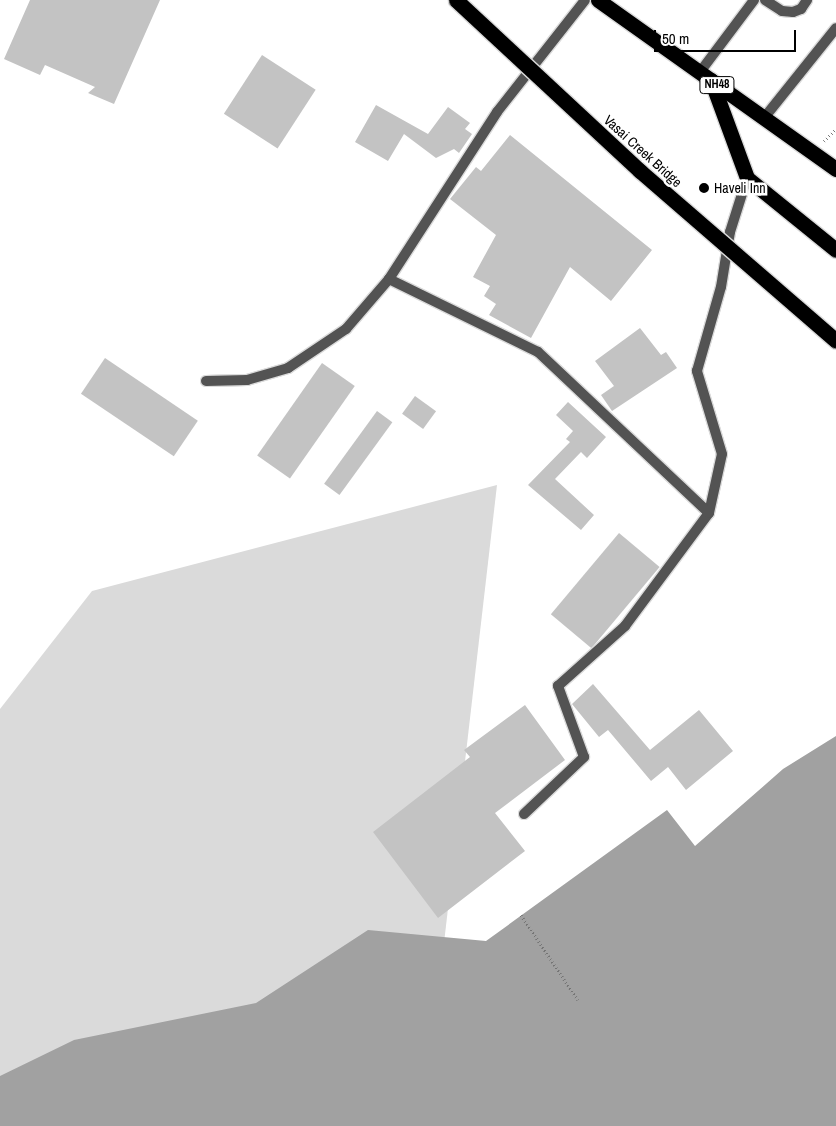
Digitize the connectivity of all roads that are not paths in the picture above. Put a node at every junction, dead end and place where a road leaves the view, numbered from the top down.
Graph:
1 (456, 0) edge
2 (585, 0) edge
3 (598, 0) edge
4 (754, 0) edge
5 (765, 0) edge
6 (807, 0) edge
7 (836, 28) edge
8 (705, 76) junction
9 (764, 118) junction
10 (836, 169) edge
11 (747, 178) junction
12 (836, 250) edge
13 (389, 278) junction
14 (836, 340) edge
15 (206, 381) dead end
16 (708, 512) junction
17 (524, 814) dead end

1 - 14 highway, Vasai Creek Bridge, bridge
2 - 13 lane
3 - 8 highway, NH48
4 - 8 lane
5 - 6 lane
7 - 9 lane
8 - 9 highway, NH48
8 - 11 highway, NH48
9 - 10 highway, NH48
11 - 12 highway
11 - 16 lane
13 - 15 lane
13 - 16 lane
16 - 17 lane

